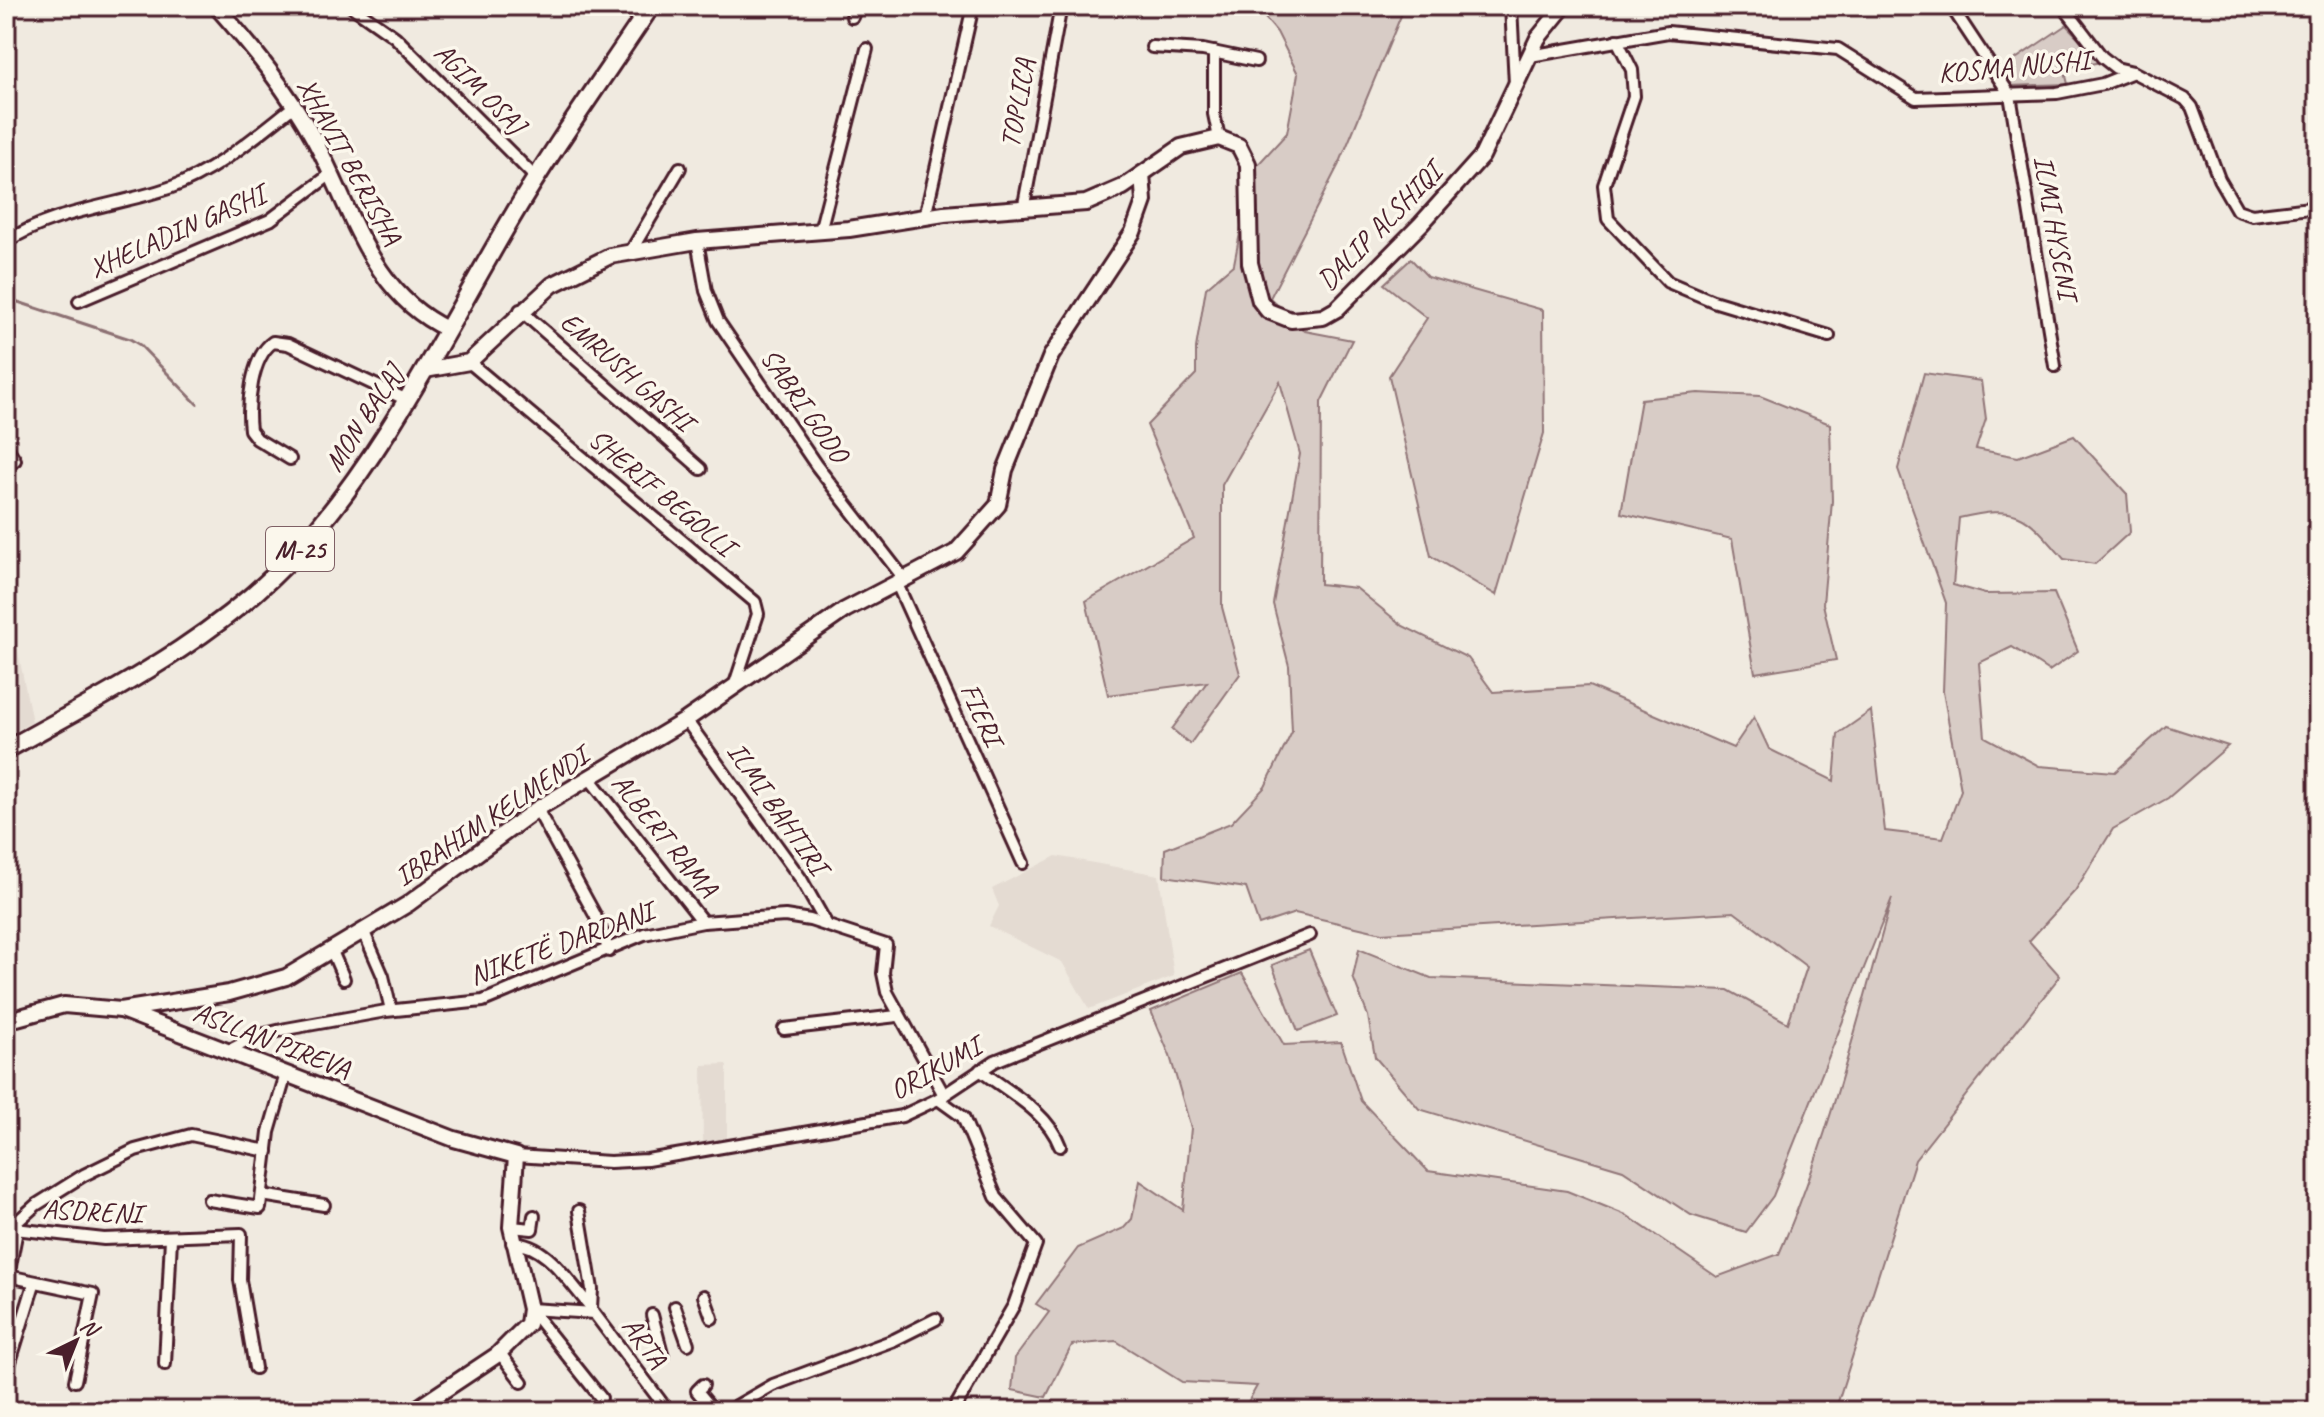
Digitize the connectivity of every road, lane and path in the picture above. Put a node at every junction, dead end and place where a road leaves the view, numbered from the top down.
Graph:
1 (216, 6) edge
2 (351, 6) edge
3 (651, 6) edge
4 (973, 6) edge
5 (1061, 6) edge
6 (1511, 6) edge
7 (1564, 6) edge
8 (1951, 6) edge
9 (2063, 6) edge
10 (1617, 40) junction
11 (1152, 47) dead end
12 (867, 49) dead end
13 (1214, 52) junction
14 (1530, 56) junction
15 (1256, 61) dead end
16 (2133, 72) junction
17 (1516, 86) junction
18 (2010, 95) junction
19 (293, 107) junction
20 (1219, 138) junction
21 (680, 168) dead end
22 (331, 174) junction
23 (1142, 174) junction
24 (536, 178) junction
25 (2318, 207) edge
26 (1023, 210) junction
27 (925, 217) junction
28 (820, 231) junction
29 (697, 241) junction
30 (6, 242) edge
31 (631, 251) junction
32 (79, 301) dead end
33 (520, 310) junction
34 (447, 329) junction
35 (1829, 336) dead end
36 (469, 362) junction
37 (2055, 366) dead end
38 (425, 370) junction
39 (407, 400) junction
40 (6, 446) edge
41 (290, 459) dead end
42 (6, 466) edge
43 (701, 469) dead end
44 (901, 582) junction
45 (734, 687) junction
46 (686, 720) junction
47 (6, 750) edge
48 (590, 779) junction
49 (537, 809) junction
50 (1023, 863) dead end
51 (703, 922) junction
52 (827, 925) junction
53 (363, 930) junction
54 (1310, 935) dead end
55 (331, 949) junction
56 (609, 951) junction
57 (344, 979) dead end
58 (121, 1010) junction
59 (391, 1010) junction
60 (897, 1016) junction
61 (6, 1021) edge
62 (784, 1029) dead end
63 (228, 1051) junction
64 (980, 1070) junction
65 (286, 1074) junction
66 (941, 1097) junction
67 (1060, 1146) dead end
68 (267, 1151) junction
69 (516, 1156) junction
70 (262, 1195) junction
71 (209, 1200) dead end
72 (324, 1205) dead end
73 (579, 1211) dead end
74 (534, 1216) dead end
75 (511, 1227) junction
76 (11, 1229) edge
77 (171, 1238) junction
78 (512, 1243) junction
79 (34, 1284) junction
80 (704, 1296) dead end
81 (675, 1307) dead end
82 (530, 1309) junction
83 (591, 1309) junction
84 (652, 1315) dead end
85 (712, 1318) dead end
86 (936, 1319) dead end
87 (688, 1344) dead end
88 (499, 1352) junction
89 (663, 1357) dead end
90 (165, 1364) dead end
91 (255, 1368) dead end
92 (6, 1375) edge
93 (75, 1381) dead end
94 (522, 1382) dead end
95 (703, 1385) dead end
96 (601, 1398) dead end
97 (413, 1411) edge
98 (668, 1411) edge
99 (714, 1411) edge
100 (728, 1411) edge
101 (953, 1411) edge

1 - 19 street, XHAVIT BERISHA
2 - 24 street, AGIM OSAJ
3 - 24 main road, MON BALAJ / M-25
4 - 27 street
5 - 26 street, TOPLICA
6 - 17 street
7 - 14 street, DALIP ALSHIQI
8 - 18 street
9 - 16 street
10 - 14 street, KOSMA NUSHI
10 - 18 street, KOSMA NUSHI
10 - 35 street
11 - 13 street
12 - 28 street
13 - 15 street
13 - 20 street
14 - 17 street, DALIP ALSHIQI
16 - 18 street, KOSMA NUSHI
16 - 25 street
17 - 20 street, DALIP ALSHIQI
18 - 37 street, ILMI HYSENI
19 - 22 street, XHAVIT BERISHA
19 - 30 street
20 - 23 street
21 - 31 street
22 - 32 street, XHELADIN GASHI
22 - 34 street, XHAVIT BERISHA
23 - 26 street
23 - 44 street, IBRAHIM KELMENDI
24 - 34 main road, MON BALAJ / M-25
26 - 27 street
27 - 28 street
28 - 29 street
29 - 31 street
29 - 44 street, SABRI GODO
31 - 33 street
33 - 36 street
33 - 43 street, EMRUSH GASHI
34 - 38 main road, MON BALAJ / M-25
36 - 38 street
36 - 45 street, SHERIF BEGOLLI
38 - 39 main road, MON BALAJ / M-25
39 - 41 street
39 - 47 main road, MON BALAJ / M-25
40 - 42 street
44 - 45 street, IBRAHIM KELMENDI
44 - 50 street, FIERI
45 - 46 street, IBRAHIM KELMENDI
46 - 48 street, IBRAHIM KELMENDI
46 - 52 street, ILMI BAHTIRI
48 - 49 street, IBRAHIM KELMENDI
48 - 51 street, ALBERT RAMA
49 - 53 street, IBRAHIM KELMENDI
49 - 56 street
51 - 52 street, NIKETË DARDANI
51 - 56 street, NIKETË DARDANI
52 - 60 street, NIKETË DARDANI
53 - 55 street, IBRAHIM KELMENDI
53 - 59 street
54 - 64 street, ORIKUMI
55 - 57 street
55 - 58 street, IBRAHIM KELMENDI
56 - 59 street, NIKETË DARDANI
58 - 61 street, ASLLAN PIREVA
58 - 63 street, ASLLAN PIREVA
59 - 63 street, NIKETË DARDANI
60 - 62 street
60 - 66 street
63 - 65 street, ASLLAN PIREVA
64 - 66 street, ORIKUMI
64 - 67 street
65 - 68 street
65 - 69 street, ASLLAN PIREVA
66 - 69 street, ORIKUMI
66 - 101 street
68 - 70 street
68 - 76 street
69 - 75 street
70 - 71 street
70 - 72 street
73 - 83 street
74 - 75 street
75 - 78 street
76 - 77 street, ASDRENI
76 - 79 street
77 - 90 street, ASDRENI
77 - 91 street, ASDRENI
78 - 82 street
78 - 83 street
79 - 92 street
79 - 93 street
80 - 85 street
81 - 87 street
82 - 83 street, ARTA
82 - 88 street
82 - 96 street
83 - 98 street, ARTA
84 - 89 street
86 - 100 street
88 - 94 street
88 - 97 street
95 - 99 street

